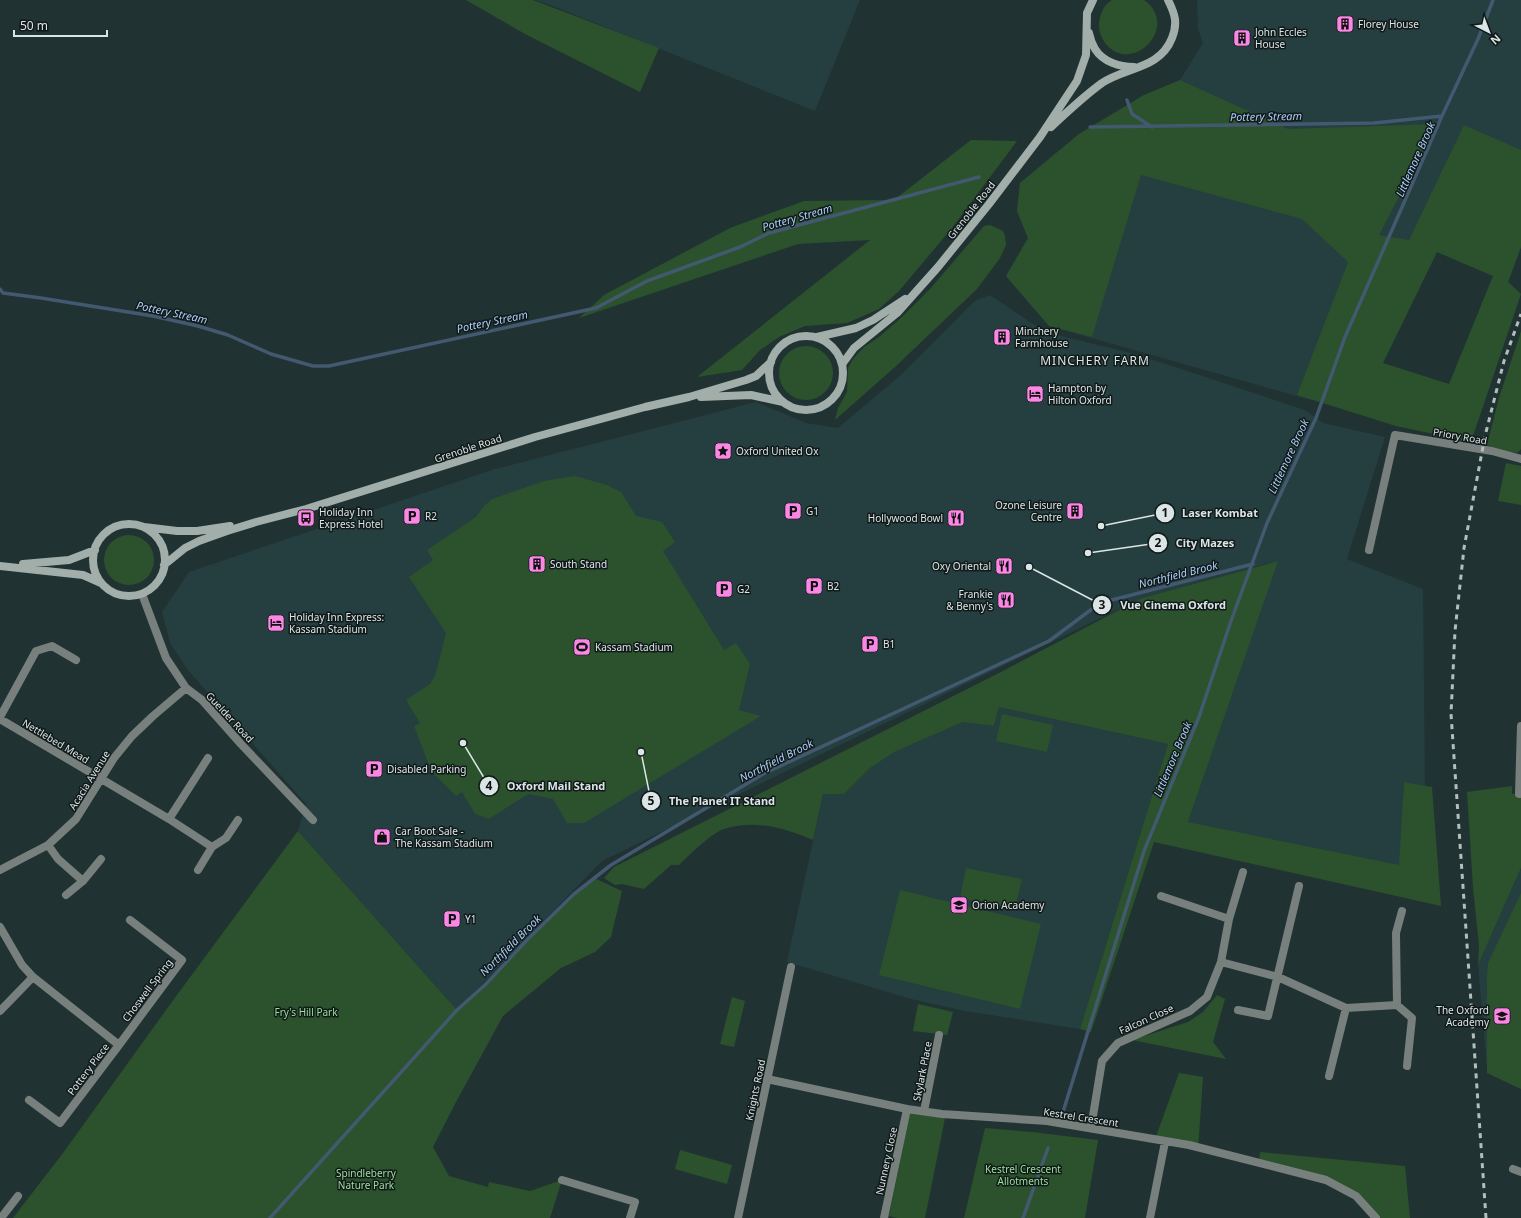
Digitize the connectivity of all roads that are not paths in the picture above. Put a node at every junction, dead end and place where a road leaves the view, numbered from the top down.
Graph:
1 (1093, 0) edge
2 (1168, 0) edge
3 (1176, 0) edge
4 (1175, 14) junction
5 (1087, 28) junction
6 (1137, 67) junction
7 (1040, 137) junction
8 (915, 292) junction
9 (817, 337) junction
10 (771, 362) junction
11 (842, 363) junction
12 (688, 397) junction
13 (784, 402) junction
14 (1521, 459) edge
15 (256, 522) junction
16 (143, 527) junction
17 (95, 550) junction
18 (1369, 550) dead end
19 (164, 565) junction
20 (0, 566) edge
21 (102, 583) junction
22 (142, 594) junction
23 (76, 660) dead end
24 (186, 688) junction
25 (0, 718) edge
26 (1521, 726) edge
27 (1520, 751) edge
28 (208, 758) dead end
29 (101, 780) junction
30 (1519, 794) dead end
31 (169, 819) junction
32 (238, 820) dead end
33 (313, 820) dead end
34 (48, 846) junction
35 (212, 847) junction
36 (101, 859) dead end
37 (0, 870) edge
38 (198, 870) dead end
39 (1243, 872) dead end
40 (83, 881) junction
41 (1299, 886) dead end
42 (66, 895) dead end
43 (1161, 896) dead end
44 (1402, 911) dead end
45 (1229, 919) junction
46 (130, 920) dead end
47 (0, 927) edge
48 (1221, 962) junction
49 (791, 967) dead end
50 (34, 977) junction
51 (1278, 977) junction
52 (1397, 1005) junction
53 (1346, 1008) junction
54 (1238, 1010) dead end
55 (0, 1012) edge
56 (939, 1034) dead end
57 (119, 1044) junction
58 (1407, 1066) dead end
59 (1329, 1076) dead end
60 (767, 1079) junction
61 (29, 1100) dead end
62 (908, 1109) junction
63 (924, 1111) junction
64 (1091, 1128) junction
65 (1165, 1142) junction
66 (562, 1180) dead end
67 (18, 1196) dead end
68 (1, 1218) edge
69 (630, 1218) edge
70 (738, 1218) edge
71 (884, 1218) edge
72 (1150, 1218) edge
73 (1376, 1218) edge

1 - 5 street, Grenoble Road
2 - 4 street
3 - 4 street
4 - 6 street, Grenoble Road
5 - 6 street
5 - 7 street, Grenoble Road
6 - 7 street, Grenoble Road
7 - 8 street, Grenoble Road
8 - 9 street, Grenoble Road
8 - 11 street, Grenoble Road
9 - 10 street
9 - 11 street
10 - 12 street, Grenoble Road
10 - 13 street
11 - 13 street
12 - 13 street, Grenoble Road
12 - 15 street, Grenoble Road
14 - 18 street, Priory Road
15 - 16 street, Grenoble Road
15 - 19 street, Grenoble Road
16 - 17 street
16 - 19 street
17 - 20 street
17 - 21 street
19 - 22 street
20 - 21 street
21 - 22 street
22 - 24 street, Guelder Road
23 - 25 street, Nettlebed Mead
24 - 29 street, Acacia Avenue
24 - 33 street, Guelder Road
25 - 29 street, Nettlebed Mead
26 - 27 street
27 - 30 street
28 - 31 street
29 - 31 street, Nettlebed Mead
29 - 34 street, Acacia Avenue
31 - 35 street, Nettlebed Mead
32 - 35 street
34 - 37 street, Acacia Avenue
34 - 40 street
35 - 38 street
36 - 40 street
39 - 45 street, Falcon Close
40 - 42 street
41 - 51 street
43 - 45 street
44 - 52 street
45 - 48 street, Falcon Close
46 - 57 street, Choswell Spring
47 - 50 street, Pottery Piece
48 - 51 street
48 - 64 street, Falcon Close
49 - 60 street, Knights Road
50 - 55 street
50 - 57 street, Pottery Piece
51 - 53 street
51 - 54 street
52 - 53 street
52 - 58 street
53 - 59 street
56 - 63 street, Skylark Place
57 - 61 street, Pottery Piece
60 - 62 street, Kestrel Crescent
60 - 70 street, Knights Road
62 - 63 street, Kestrel Crescent
62 - 71 street, Nunnery Close
63 - 64 street, Kestrel Crescent
64 - 65 street, Kestrel Crescent
65 - 72 street
65 - 73 street, Kestrel Crescent
66 - 69 street
67 - 68 street

